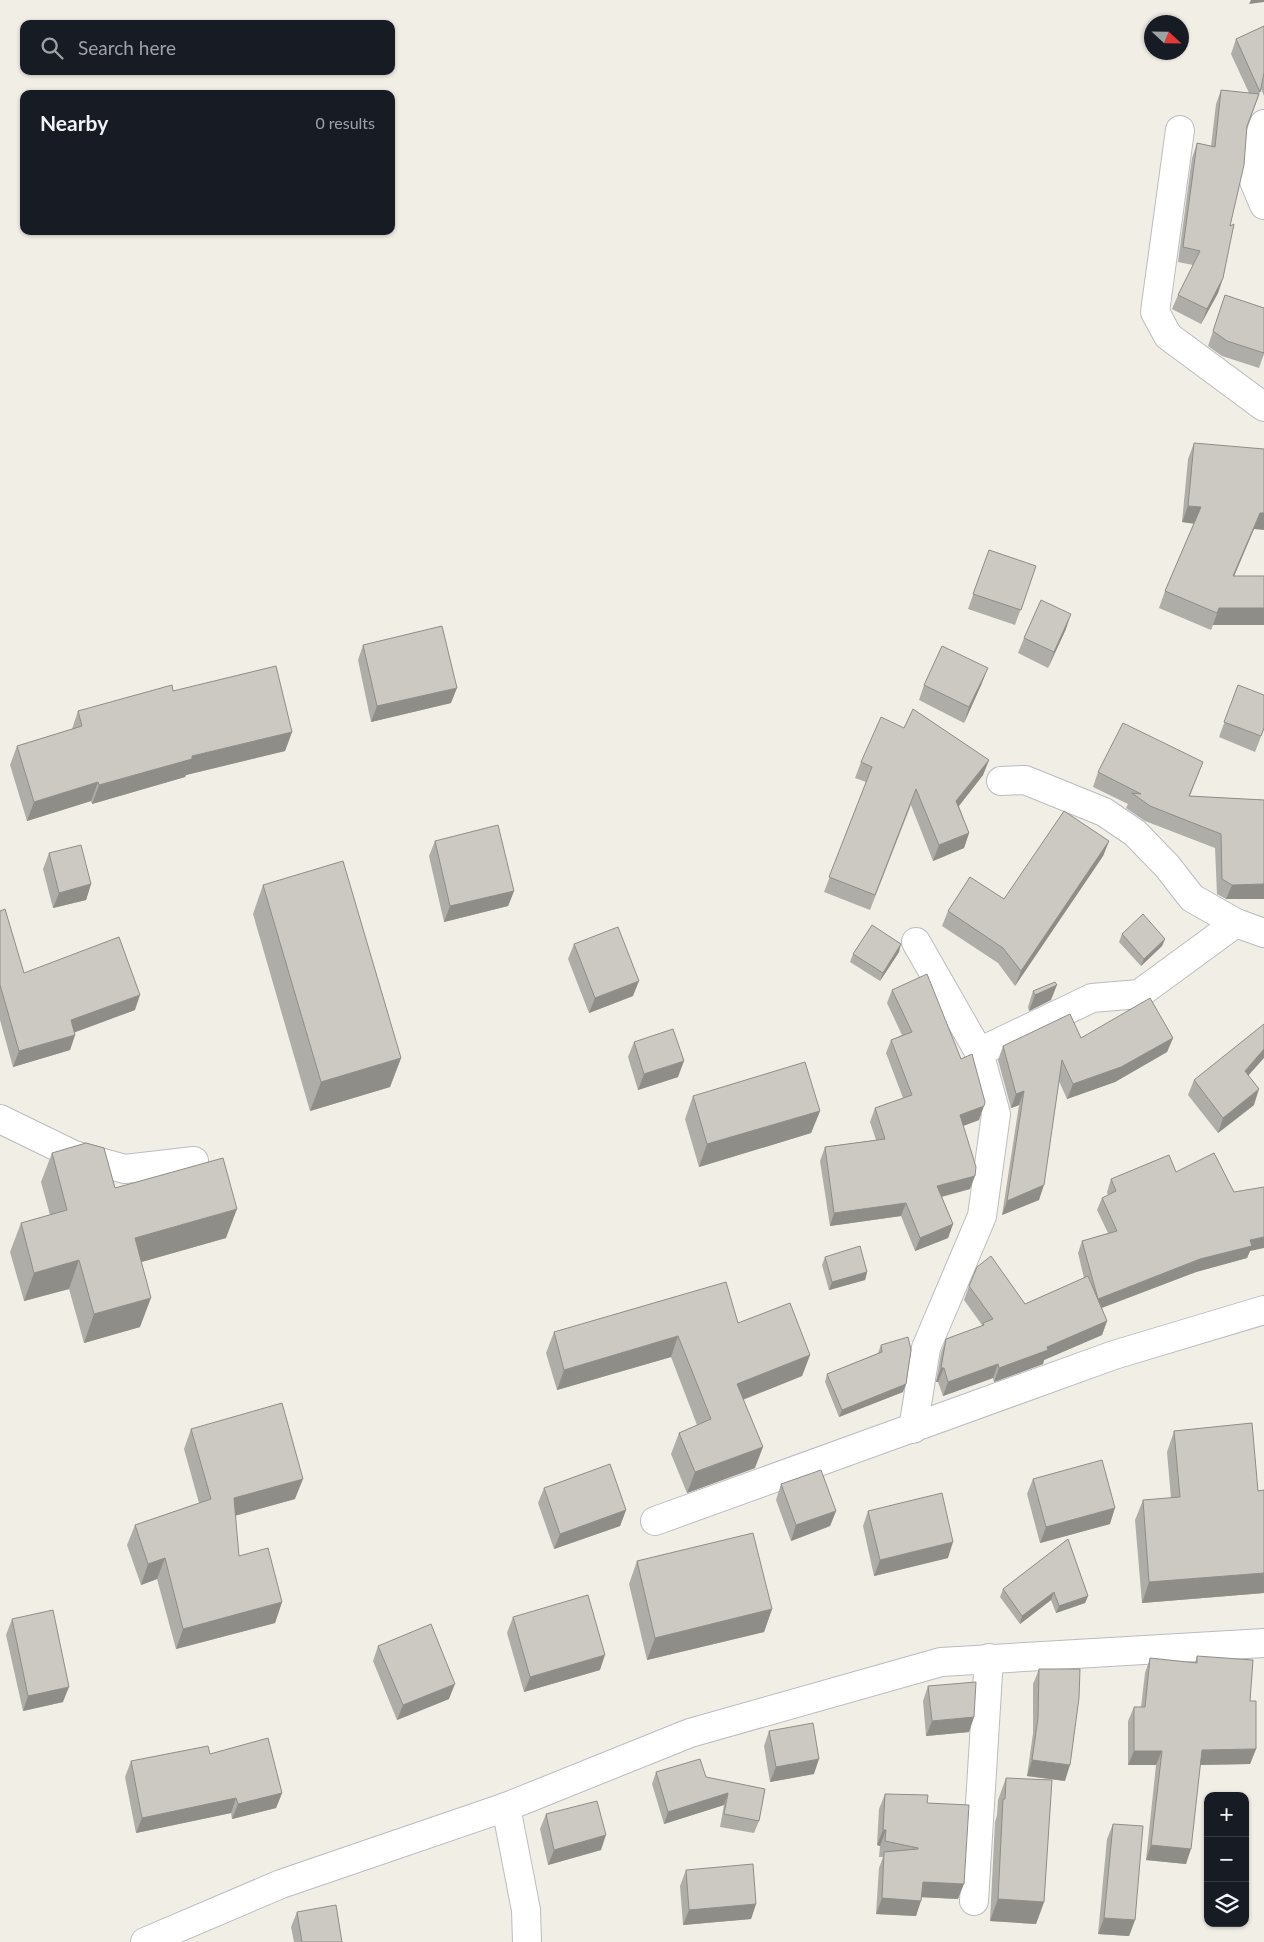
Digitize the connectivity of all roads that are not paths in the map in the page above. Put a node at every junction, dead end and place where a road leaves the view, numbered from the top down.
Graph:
1 (1264, 124) edge
2 (1180, 130) dead end
3 (1264, 205) edge
4 (1264, 407) edge
5 (1001, 781) dead end
6 (1236, 923) junction
7 (1264, 933) edge
8 (916, 942) dead end
9 (979, 1052) junction
10 (0, 1119) edge
11 (194, 1161) dead end
12 (1264, 1310) edge
13 (913, 1429) junction
14 (655, 1521) dead end
15 (1264, 1643) edge
16 (989, 1658) junction
17 (506, 1806) junction
18 (974, 1901) dead end
19 (151, 1941) edge
20 (527, 1942) edge

1 - 3 street
2 - 4 street
5 - 6 street
6 - 7 street
6 - 9 street
8 - 9 street
9 - 13 street
10 - 11 street
12 - 13 street
13 - 14 street
15 - 16 street
16 - 17 street
16 - 18 street
17 - 19 street
17 - 20 street

